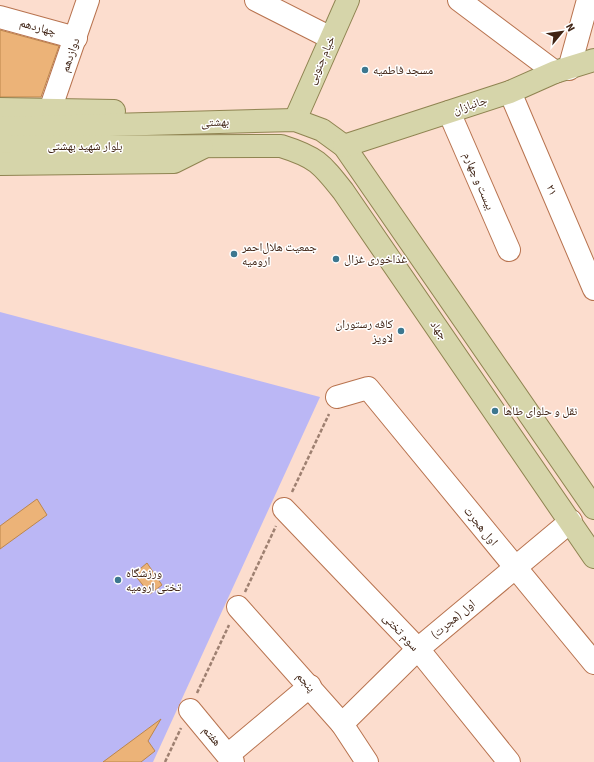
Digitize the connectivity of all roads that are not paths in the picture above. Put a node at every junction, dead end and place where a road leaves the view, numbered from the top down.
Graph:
1 (88, 0) edge
2 (256, 0) edge
3 (348, 0) edge
4 (459, 0) edge
5 (588, 0) edge
6 (0, 17) edge
7 (76, 38) junction
8 (331, 38) junction
9 (594, 60) edge
10 (562, 70) junction
11 (510, 92) junction
12 (0, 109) edge
13 (50, 110) junction
14 (449, 112) junction
15 (295, 120) junction
16 (212, 122) junction
17 (168, 124) joint
18 (0, 128) edge
19 (208, 145) junction
20 (170, 146) joint
21 (254, 146) joint
22 (344, 146) junction
23 (0, 147) edge
24 (0, 164) edge
25 (508, 250) dead end
26 (594, 289) edge
27 (337, 397) road end
28 (594, 508) edge
29 (284, 510) road end
30 (570, 521) junction
31 (594, 557) edge
32 (515, 568) junction
33 (238, 607) road end
34 (418, 649) junction
35 (594, 663) edge
36 (310, 686) junction
37 (190, 710) road end
38 (342, 724) junction
39 (230, 758) edge
40 (367, 762) edge
41 (509, 762) edge

1 - 7 street, دوازدهم
2 - 8 street
3 - 8 main road, خیام جنوبی
4 - 10 street
5 - 10 street
6 - 7 street, چهاردهم
7 - 13 street, دوازدهم
8 - 15 main road, خیام جنوبی
9 - 10 main road, جانبازان
10 - 11 main road, جانبازان
11 - 14 main road, جانبازان
11 - 26 street, ۲۱
12 - 13 main road
13 - 16 main road
14 - 22 main road, جانبازان
14 - 25 street, بیست و چهارم
15 - 16 main road, بهشتی
15 - 22 main road
16 - 17 main road, بهشتی
17 - 18 main road, بلوار شهید بهشتی
19 - 20 main road, بهشتی
19 - 21 main road, بهشتی
19 - 24 main road
20 - 23 main road, بلوار شهید بهشتی
21 - 30 main road, جهاد
22 - 28 main road
27 - 32 street, اول هجرت
29 - 34 street, سوم تختی
30 - 31 main road, جهاد
30 - 32 street, اول (هجرت)
32 - 34 street, اول (هجرت)
32 - 35 street, اول هجرت
33 - 36 street, پنجم
34 - 38 street, اول (هجرت)
34 - 41 street, سوم تختی
36 - 38 street, پنجم
36 - 39 street
37 - 39 street, هفتم
38 - 40 street, پنجم

